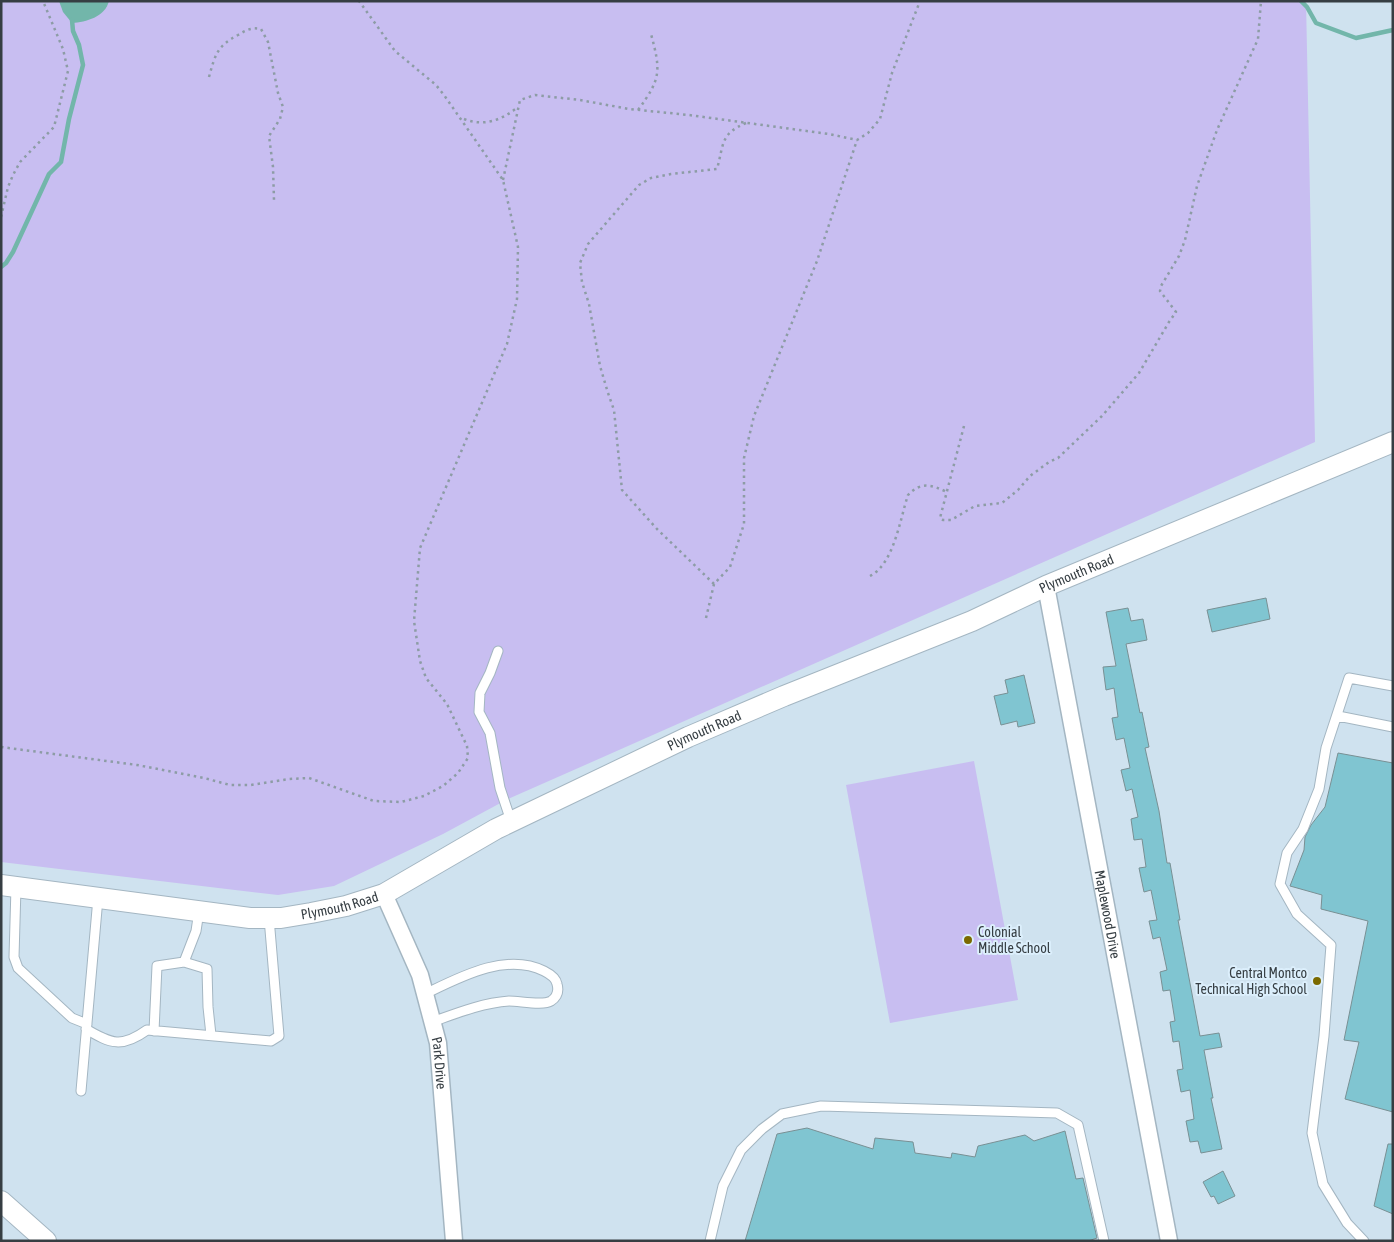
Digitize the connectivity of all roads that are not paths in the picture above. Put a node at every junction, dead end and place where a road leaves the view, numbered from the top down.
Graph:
1 (1393, 442) edge
2 (1046, 586) junction
3 (498, 651) dead end
4 (1393, 686) edge
5 (1338, 716) junction
6 (1393, 727) edge
7 (511, 821) junction
8 (8, 886) edge
9 (384, 894) junction
10 (98, 898) junction
11 (200, 911) junction
12 (269, 918) junction
13 (184, 962) junction
14 (425, 994) junction
15 (432, 1022) junction
16 (86, 1027) junction
17 (154, 1030) junction
18 (210, 1035) junction
19 (81, 1091) dead end
20 (1, 1201) edge
21 (46, 1241) edge
22 (454, 1241) edge
23 (710, 1241) edge
24 (1104, 1241) edge
25 (1169, 1241) edge
26 (1364, 1241) edge

1 - 2 street, Plymouth Road
2 - 7 street, Plymouth Road
2 - 25 street, Maplewood Drive
3 - 7 lane
4 - 5 lane
5 - 6 lane
5 - 26 lane
7 - 9 street, Plymouth Road
8 - 10 street, Plymouth Road
8 - 16 lane
9 - 12 street, Plymouth Road
9 - 14 street, Park Drive
10 - 11 street, Plymouth Road
10 - 16 lane
11 - 12 street, Plymouth Road
11 - 13 lane
12 - 18 lane
13 - 17 lane
13 - 18 lane
14 - 15 street, Park Drive
14 - 15 lane
15 - 22 street, Park Drive
16 - 17 lane
16 - 19 lane
17 - 18 lane
20 - 21 street
23 - 24 lane

